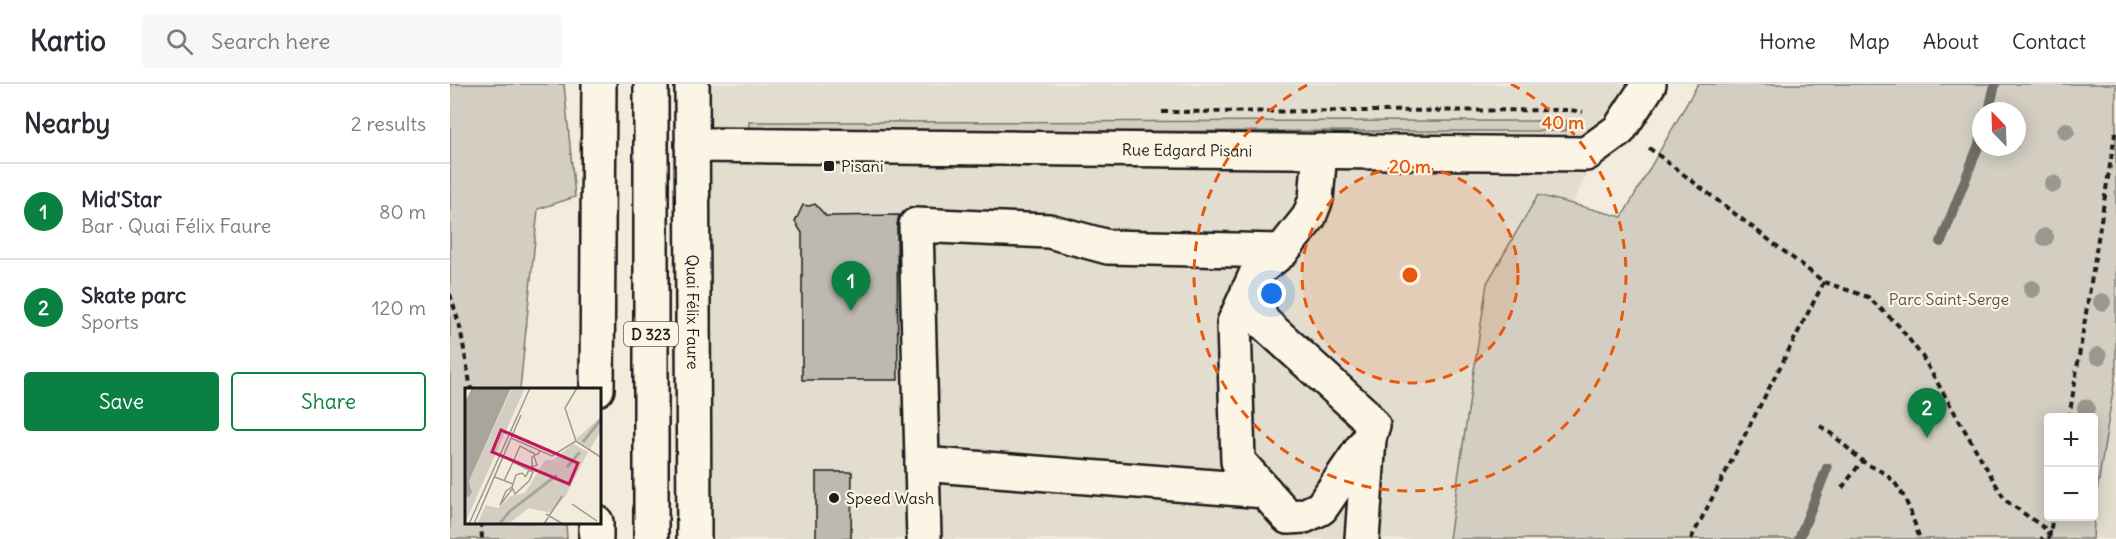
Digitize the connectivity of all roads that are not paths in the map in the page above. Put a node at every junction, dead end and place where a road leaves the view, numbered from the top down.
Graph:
1 (598, 84) edge
2 (651, 84) edge
3 (692, 84) edge
4 (1649, 84) edge
5 (692, 145) junction
6 (1320, 151) junction
7 (1282, 251) junction
8 (1248, 291) junction
9 (597, 388) edge
10 (1369, 438) junction
11 (922, 464) junction
12 (1265, 491) junction
13 (651, 539) edge
14 (694, 539) edge
15 (924, 539) edge
16 (1362, 539) edge

1 - 9 main road
2 - 13 main road, D 323
3 - 5 main road, Quai Félix Faure
4 - 6 main road, Rue Edgard Pisani
5 - 6 main road, Rue Edgard Pisani
5 - 14 main road, Quai Félix Faure
6 - 7 main road
7 - 8 main road
7 - 11 main road
8 - 10 main road
8 - 12 main road
10 - 12 main road
10 - 16 main road
11 - 12 main road
11 - 15 main road

